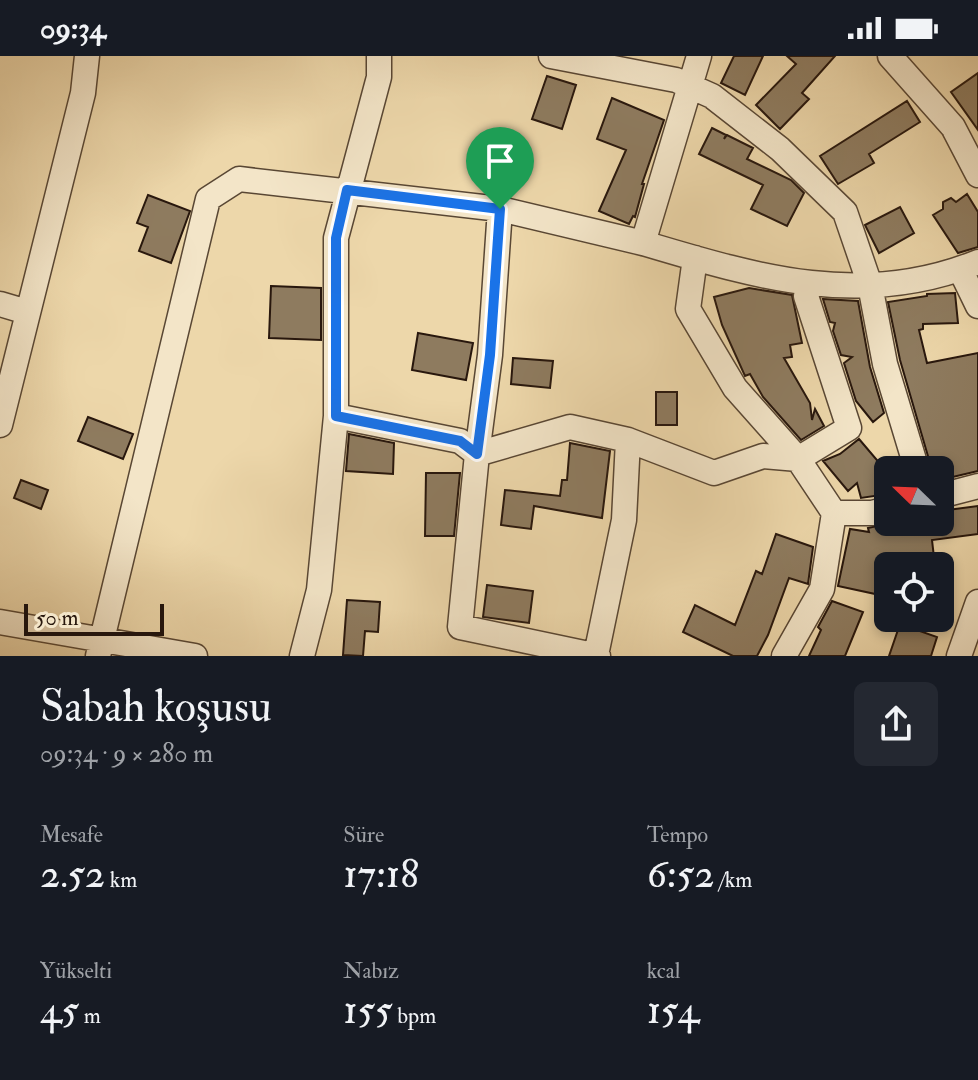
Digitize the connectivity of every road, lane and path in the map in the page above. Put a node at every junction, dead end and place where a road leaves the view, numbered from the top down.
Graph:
1 (87, 56) edge
2 (379, 56) edge
3 (551, 56) edge
4 (699, 56) edge
5 (890, 56) edge
6 (692, 87) junction
7 (978, 175) edge
8 (347, 190) junction
9 (500, 209) junction
10 (643, 243) junction
11 (695, 258) junction
12 (969, 266) edge
13 (811, 284) junction
14 (870, 285) junction
15 (0, 304) edge
16 (978, 306) edge
17 (27, 312) junction
18 (336, 416) junction
19 (0, 425) edge
20 (628, 440) junction
21 (477, 454) junction
22 (913, 456) edge
23 (798, 459) junction
24 (978, 486) edge
25 (954, 492) edge
26 (874, 512) edge
27 (834, 513) junction
28 (978, 602) edge
29 (0, 622) edge
30 (100, 647) edge
31 (597, 655) edge
32 (195, 656) edge
33 (302, 656) edge
34 (784, 656) edge
35 (959, 656) edge

1 - 17 street
2 - 8 street
3 - 6 street
4 - 6 street
5 - 7 street
6 - 10 street
6 - 14 street
8 - 9 street
8 - 18 street
8 - 30 street
9 - 10 street
9 - 21 street
10 - 11 street
11 - 13 street
11 - 23 street
12 - 14 street
12 - 16 street
13 - 14 street
13 - 23 street
14 - 22 street
15 - 17 street
17 - 19 street
18 - 21 street
18 - 33 street
20 - 21 street
20 - 23 street
20 - 31 street
21 - 31 street
23 - 27 street
24 - 25 street
26 - 27 street
27 - 34 street
28 - 35 street
29 - 30 street
30 - 32 street

